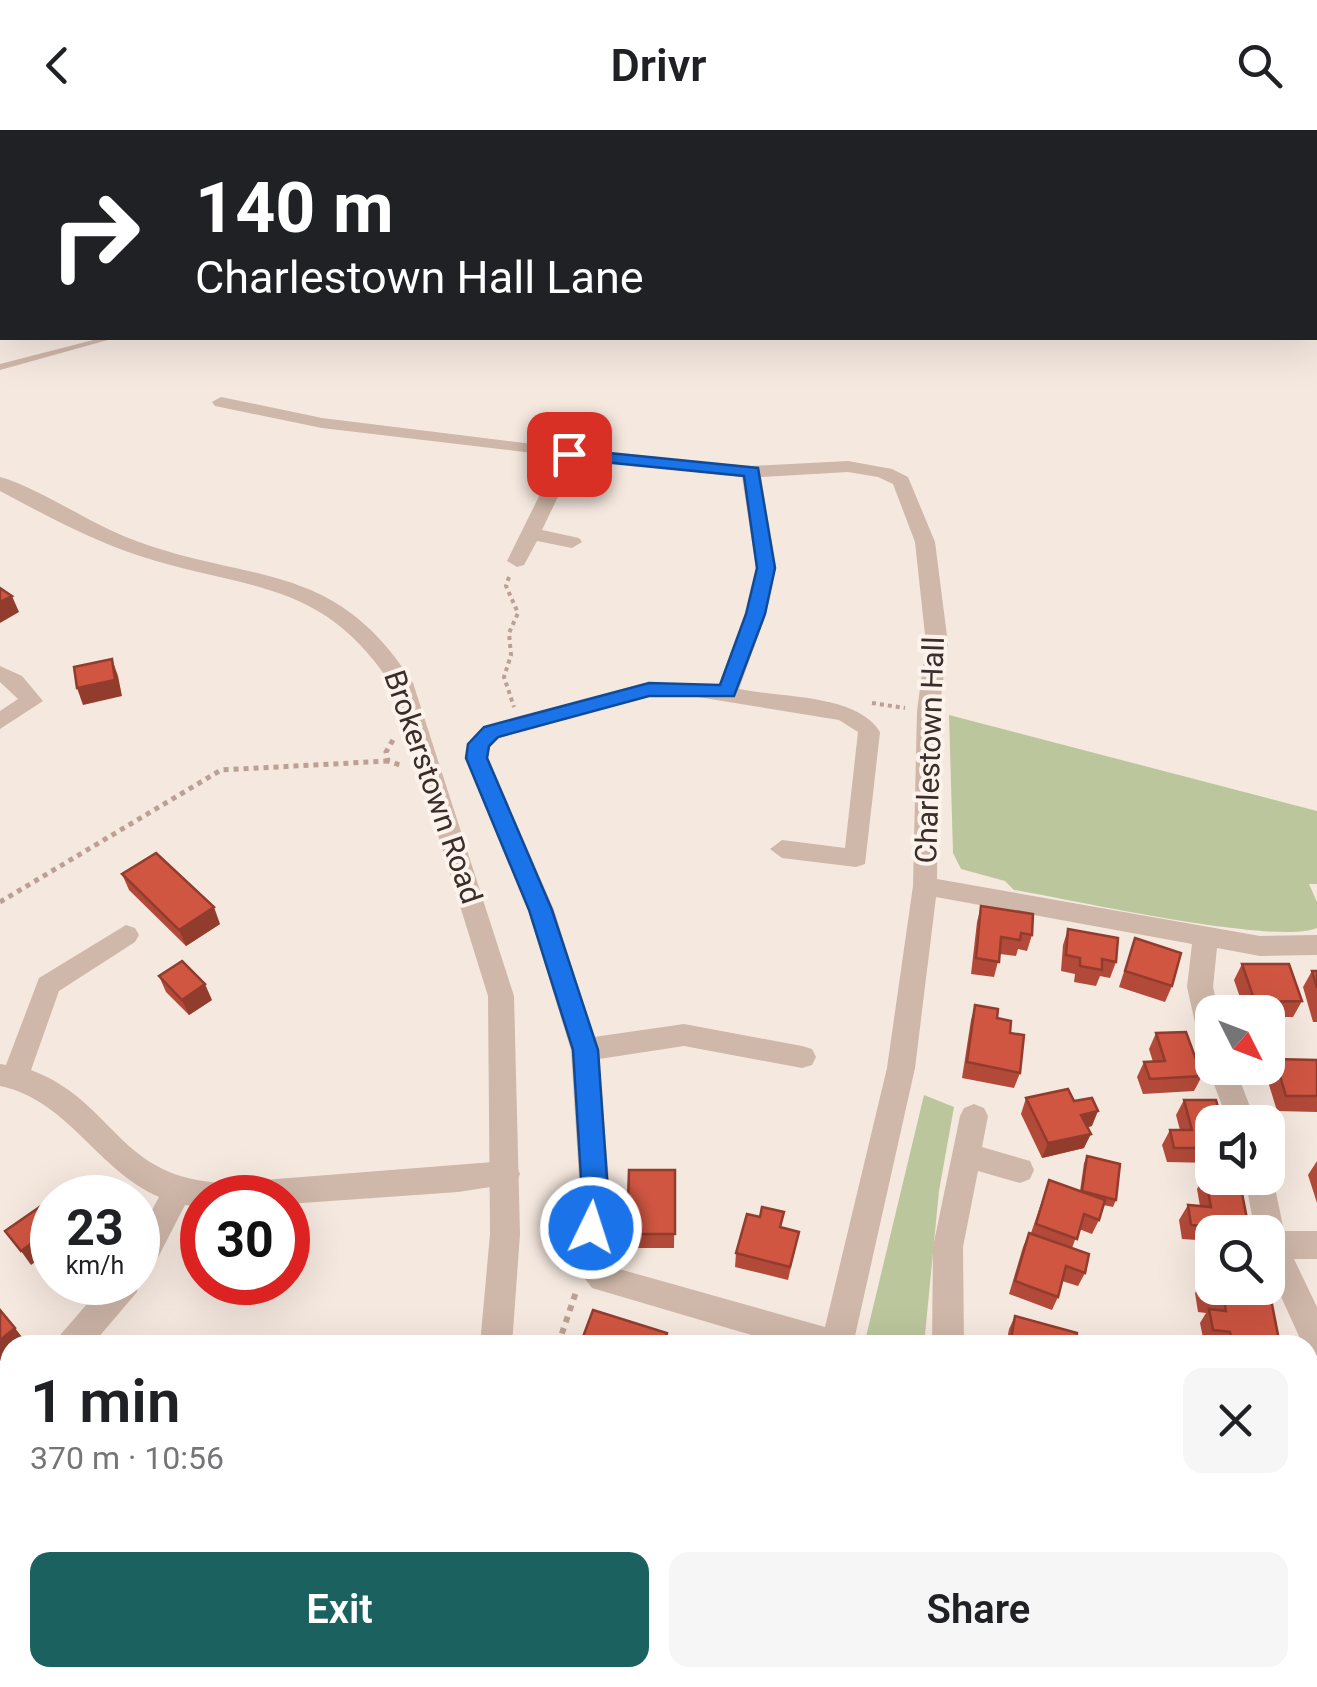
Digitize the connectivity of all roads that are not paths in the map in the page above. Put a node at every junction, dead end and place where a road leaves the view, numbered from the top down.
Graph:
1 (102, 340) edge
2 (0, 367) edge
3 (221, 402) dead end
4 (569, 454) junction
5 (752, 472) junction
6 (0, 483) edge
7 (530, 534) junction
8 (572, 542) dead end
9 (516, 561) road end
10 (0, 673) edge
11 (727, 692) junction
12 (0, 721) edge
13 (782, 850) dead end
14 (925, 886) junction
15 (126, 936) dead end
16 (1206, 936) junction
17 (1317, 944) edge
18 (1202, 995) edge
19 (586, 1050) junction
20 (802, 1057) dead end
21 (8, 1075) edge
22 (974, 1116) dead end
23 (966, 1155) junction
24 (1020, 1170) dead end
25 (506, 1174) junction
26 (177, 1191) junction
27 (160, 1223) edge
28 (1285, 1245) edge
29 (1317, 1245) edge
30 (1285, 1273) edge
31 (106, 1305) edge
32 (81, 1335) edge
33 (497, 1335) edge
34 (801, 1335) edge
35 (838, 1335) edge
36 (948, 1335) edge
37 (1314, 1335) edge

1 - 2 lane
3 - 4 street, Charlestown Hall
4 - 5 street, Charlestown Hall
4 - 7 street
5 - 11 street
5 - 14 street, Charlestown Hall
6 - 25 street, Brokerstown Road
7 - 8 street
7 - 9 street
10 - 12 street
11 - 13 street
11 - 19 street
14 - 16 street
14 - 35 street, Charlestown Hall
15 - 21 street
16 - 17 street
16 - 18 street
19 - 20 street
19 - 34 street
21 - 26 street
22 - 23 street
23 - 24 street
23 - 36 street
25 - 26 street
25 - 33 street, Brokerstown Road
26 - 27 street
28 - 29 street
30 - 37 street
31 - 32 street

